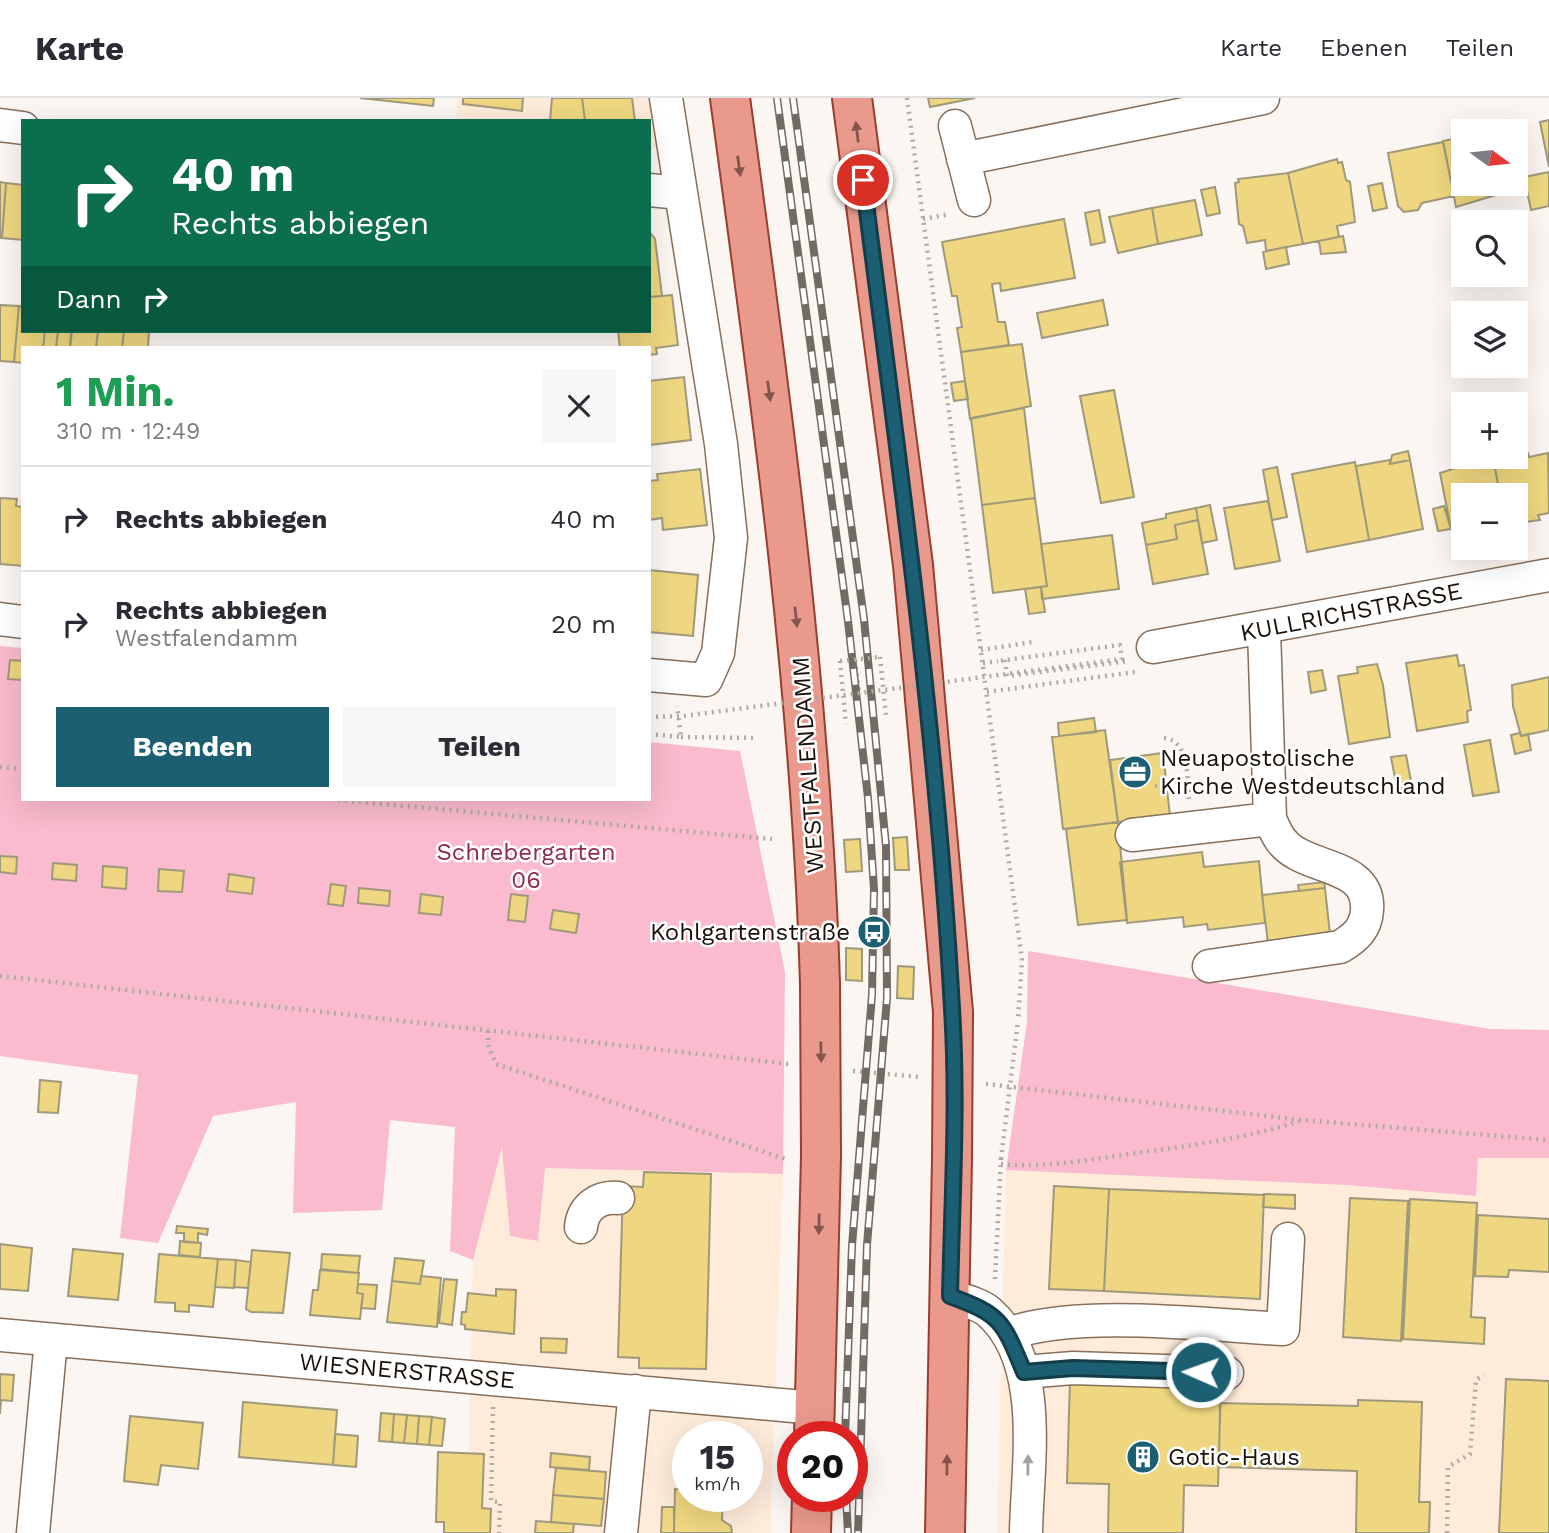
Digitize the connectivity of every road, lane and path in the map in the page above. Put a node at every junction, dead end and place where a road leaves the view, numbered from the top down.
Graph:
1 (666, 98) edge
2 (730, 98) edge
3 (852, 98) edge
4 (907, 98) edge
5 (1262, 98) edge
6 (0, 125) edge
7 (955, 126) dead end
8 (21, 128) edge
9 (963, 159) junction
10 (651, 190) edge
11 (681, 193) junction
12 (974, 200) dead end
13 (1549, 575) edge
14 (0, 619) edge
15 (21, 622) edge
16 (1264, 629) junction
17 (1032, 642) dead end
18 (1153, 647) dead end
19 (981, 650) junction
20 (855, 660) junction
21 (1005, 660) junction
22 (1118, 662) dead end
23 (983, 663) junction
24 (1135, 672) dead end
25 (662, 676) edge
26 (987, 692) junction
27 (859, 693) junction
28 (886, 715) dead end
29 (651, 717) edge
30 (846, 724) dead end
31 (681, 737) dead end
32 (757, 738) dead end
33 (1164, 738) dead end
34 (0, 767) edge
35 (21, 769) edge
36 (1188, 782) junction
37 (1155, 786) dead end
38 (1189, 795) dead end
39 (349, 801) edge
40 (1270, 819) junction
41 (1132, 835) dead end
42 (772, 839) dead end
43 (1209, 966) dead end
44 (0, 976) edge
45 (488, 1031) junction
46 (796, 1065) dead end
47 (849, 1070) dead end
48 (928, 1078) dead end
49 (982, 1083) dead end
50 (1302, 1120) junction
51 (1549, 1140) edge
52 (807, 1159) junction
53 (1001, 1161) junction
54 (618, 1198) dead end
55 (581, 1227) dead end
56 (1288, 1239) dead end
57 (950, 1296) junction
58 (1015, 1332) junction
59 (0, 1335) edge
60 (51, 1340) junction
61 (1024, 1372) junction
62 (1227, 1373) dead end
63 (1484, 1376) dead end
64 (494, 1378) junction
65 (635, 1391) junction
66 (808, 1421) edge
67 (814, 1421) edge
68 (812, 1512) edge
69 (33, 1533) edge
70 (499, 1533) edge
71 (621, 1533) edge
72 (811, 1533) edge
73 (945, 1533) edge
74 (1026, 1533) edge
75 (1447, 1533) edge

1 - 11 street
2 -> 52 main road, WESTFALENDAMM, bridge
57 -> 3 main road, bridge
4 - 19 path
5 - 9 street
6 - 8 street
7 - 9 street
9 - 12 street
10 - 11 street
11 - 25 street
13 - 16 street, KULLRICHSTRASSE
14 - 15 street
16 - 18 street, KULLRICHSTRASSE
16 - 40 street
17 - 19 path
19 - 23 path
20 - 27 path
20 - 28 path, bridge
20 - 30 path, bridge
21 - 22 path
21 - 23 path, bridge
21 - 27 path, bridge
23 - 26 path
24 - 26 path
26 - 53 path, bridge
27 - 29 path, bridge
31 - 32 path
33 - 36 path
34 - 35 path
36 - 37 path
36 - 38 path
39 - 42 path
40 - 41 street
40 - 43 street
44 - 45 path
45 - 46 path
45 - 52 path
47 - 48 path
49 - 50 path
50 - 51 path
50 - 53 path
52 -> 67 main road, WESTFALENDAMM
53 - 58 path
54 - 55 street
56 - 58 street
57 - 58 street
73 -> 57 main road
58 - 61 street
59 - 60 street, WIESNERSTRASSE
60 - 64 street, WIESNERSTRASSE
60 - 69 street
61 - 62 street
74 -> 61 street
63 - 75 path
64 - 65 street, WIESNERSTRASSE
64 - 70 path
65 - 66 street, WIESNERSTRASSE
65 - 71 street
68 - 72 main road

